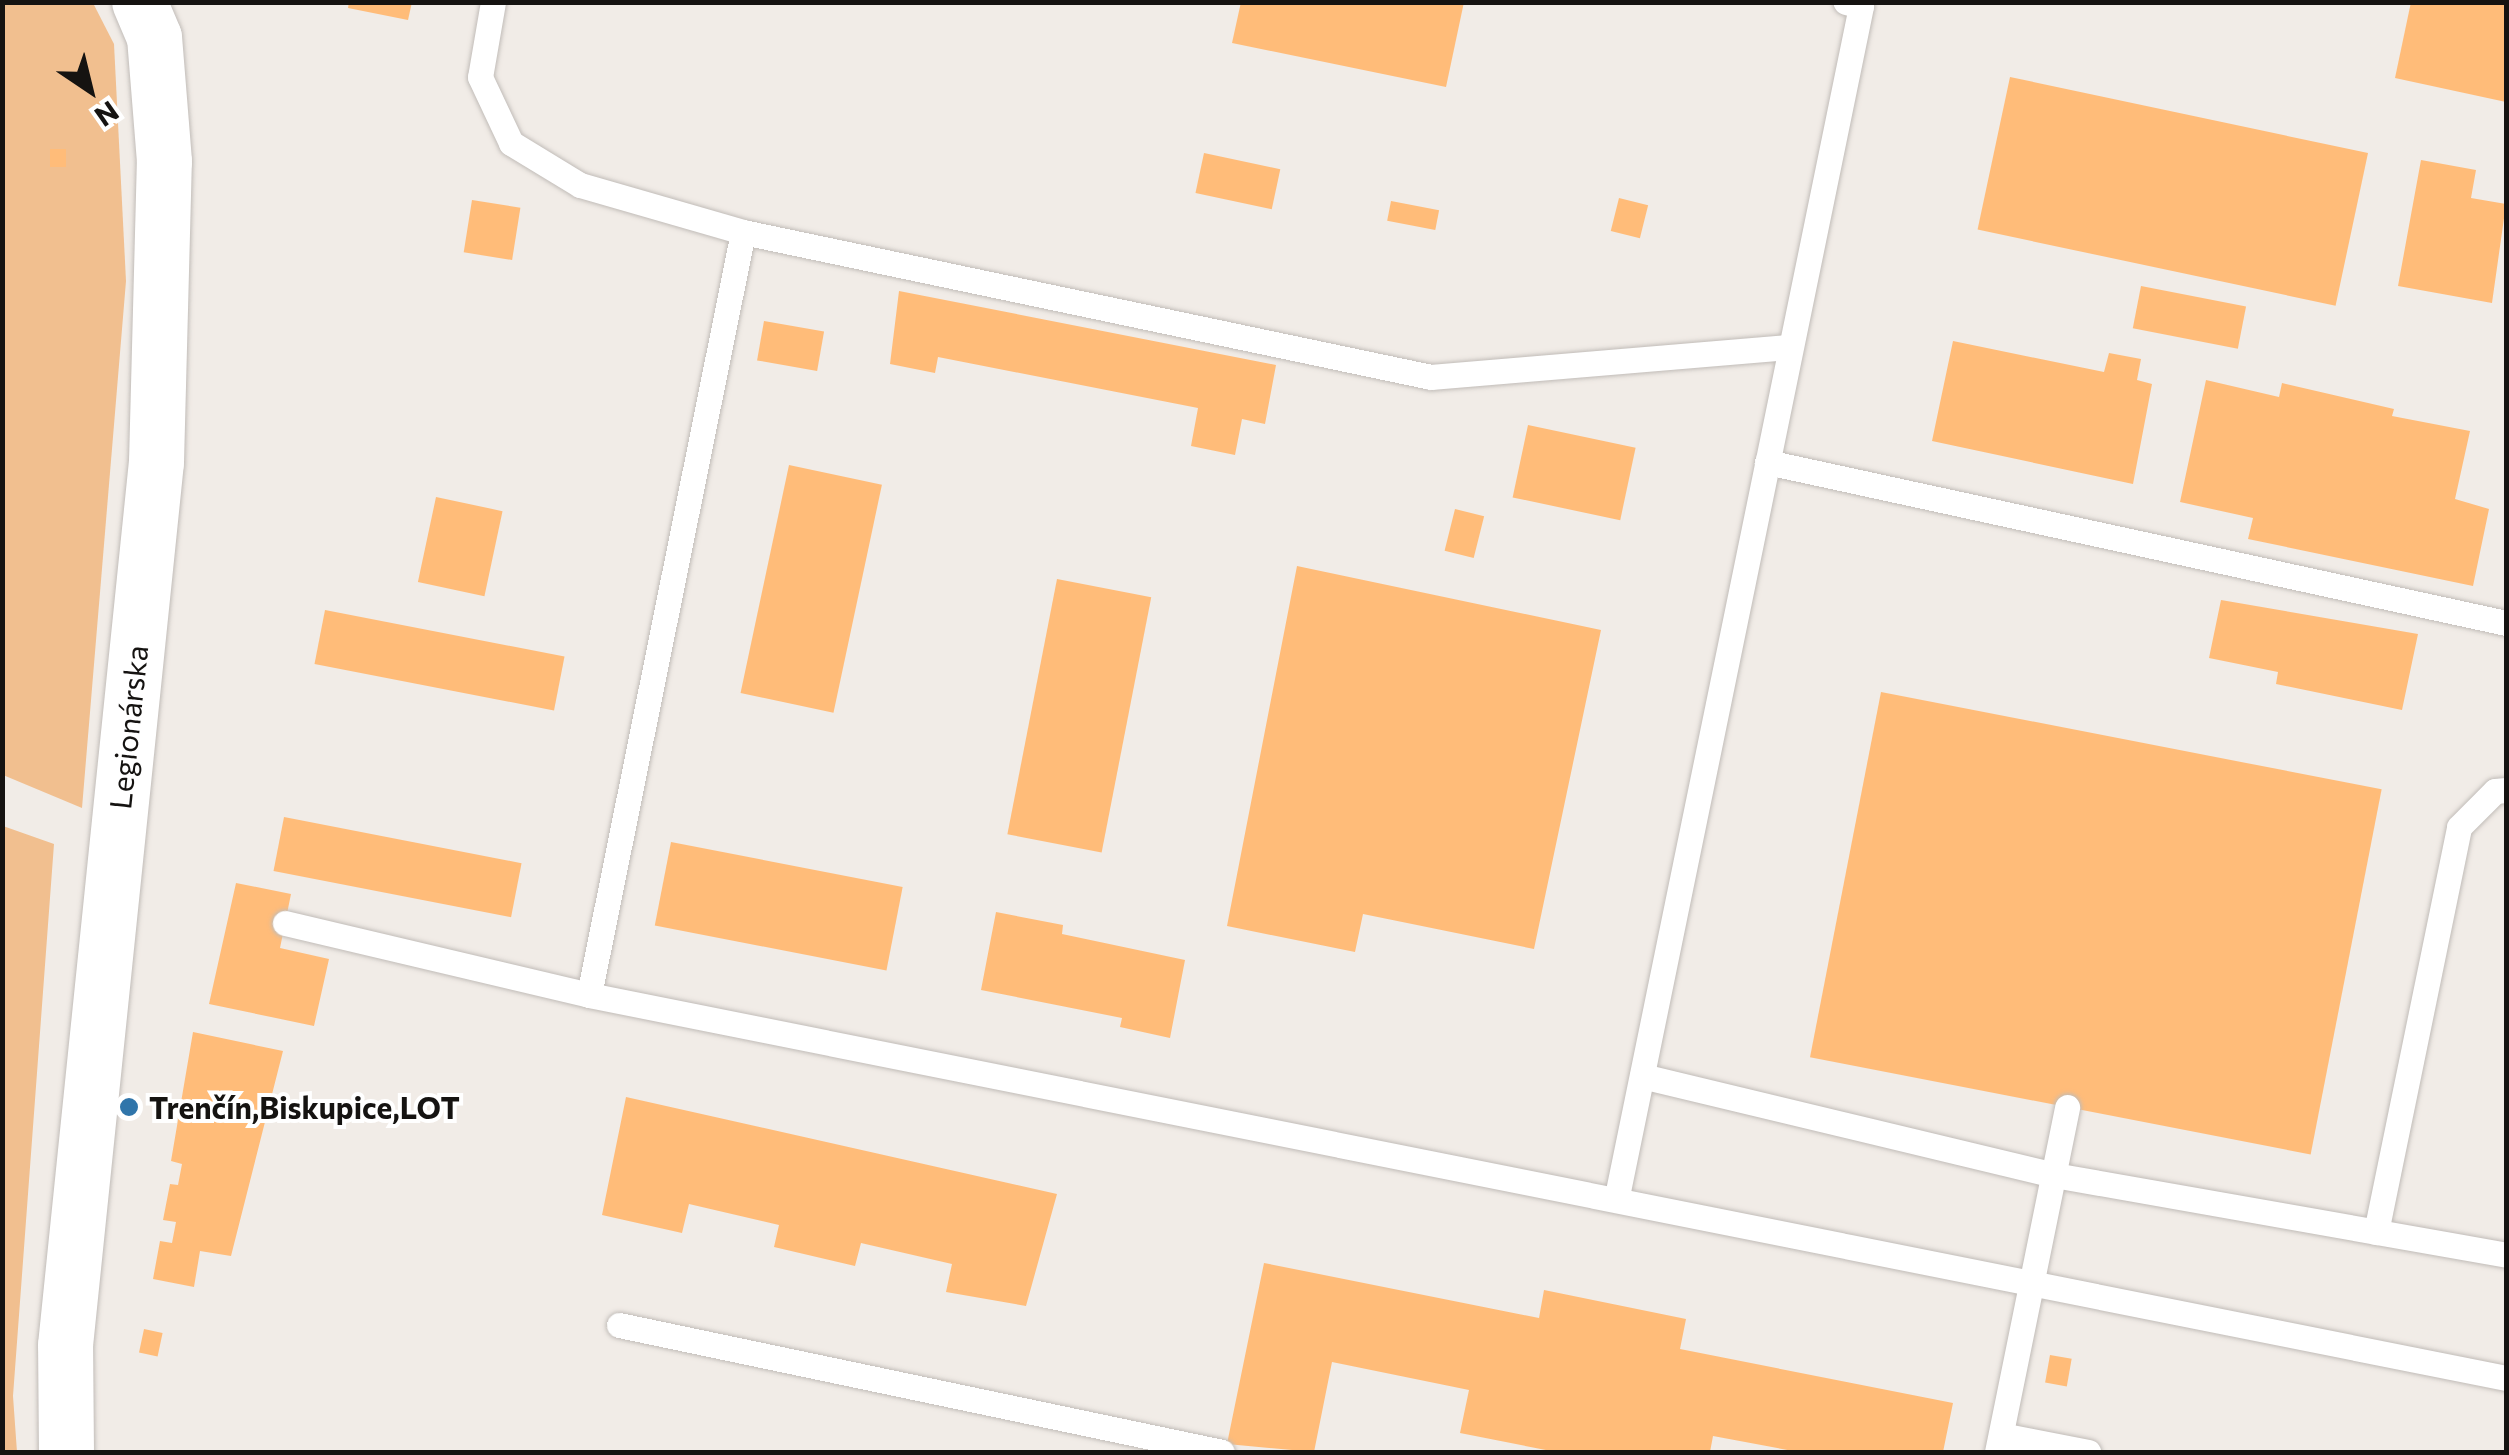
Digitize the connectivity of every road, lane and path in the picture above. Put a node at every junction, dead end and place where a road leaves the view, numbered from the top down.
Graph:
1 (139, 2) edge
2 (494, 2) edge
3 (1846, 2) edge
4 (743, 232) junction
5 (1788, 347) junction
6 (1767, 462) junction
7 (2506, 623) edge
8 (2506, 790) edge
9 (285, 923) dead end
10 (589, 995) junction
11 (1642, 1076) junction
12 (2067, 1107) dead end
13 (2054, 1175) junction
14 (1618, 1196) junction
15 (2376, 1232) junction
16 (2506, 1254) edge
17 (2034, 1282) junction
18 (619, 1324) dead end
19 (2506, 1378) edge
20 (1999, 1444) edge
21 (66, 1452) edge
22 (1222, 1452) edge
23 (2088, 1452) edge

1 - 21 street, Legionárska
2 - 4 lane
3 - 5 lane
4 - 5 lane
4 - 10 lane
5 - 6 lane
6 - 7 lane
6 - 11 lane
8 - 15 lane
9 - 10 lane
10 - 14 lane
11 - 13 lane
11 - 14 lane
12 - 13 lane
13 - 15 lane
13 - 17 lane
14 - 17 lane
15 - 16 lane
17 - 19 lane
17 - 20 lane
18 - 22 lane
20 - 23 lane

